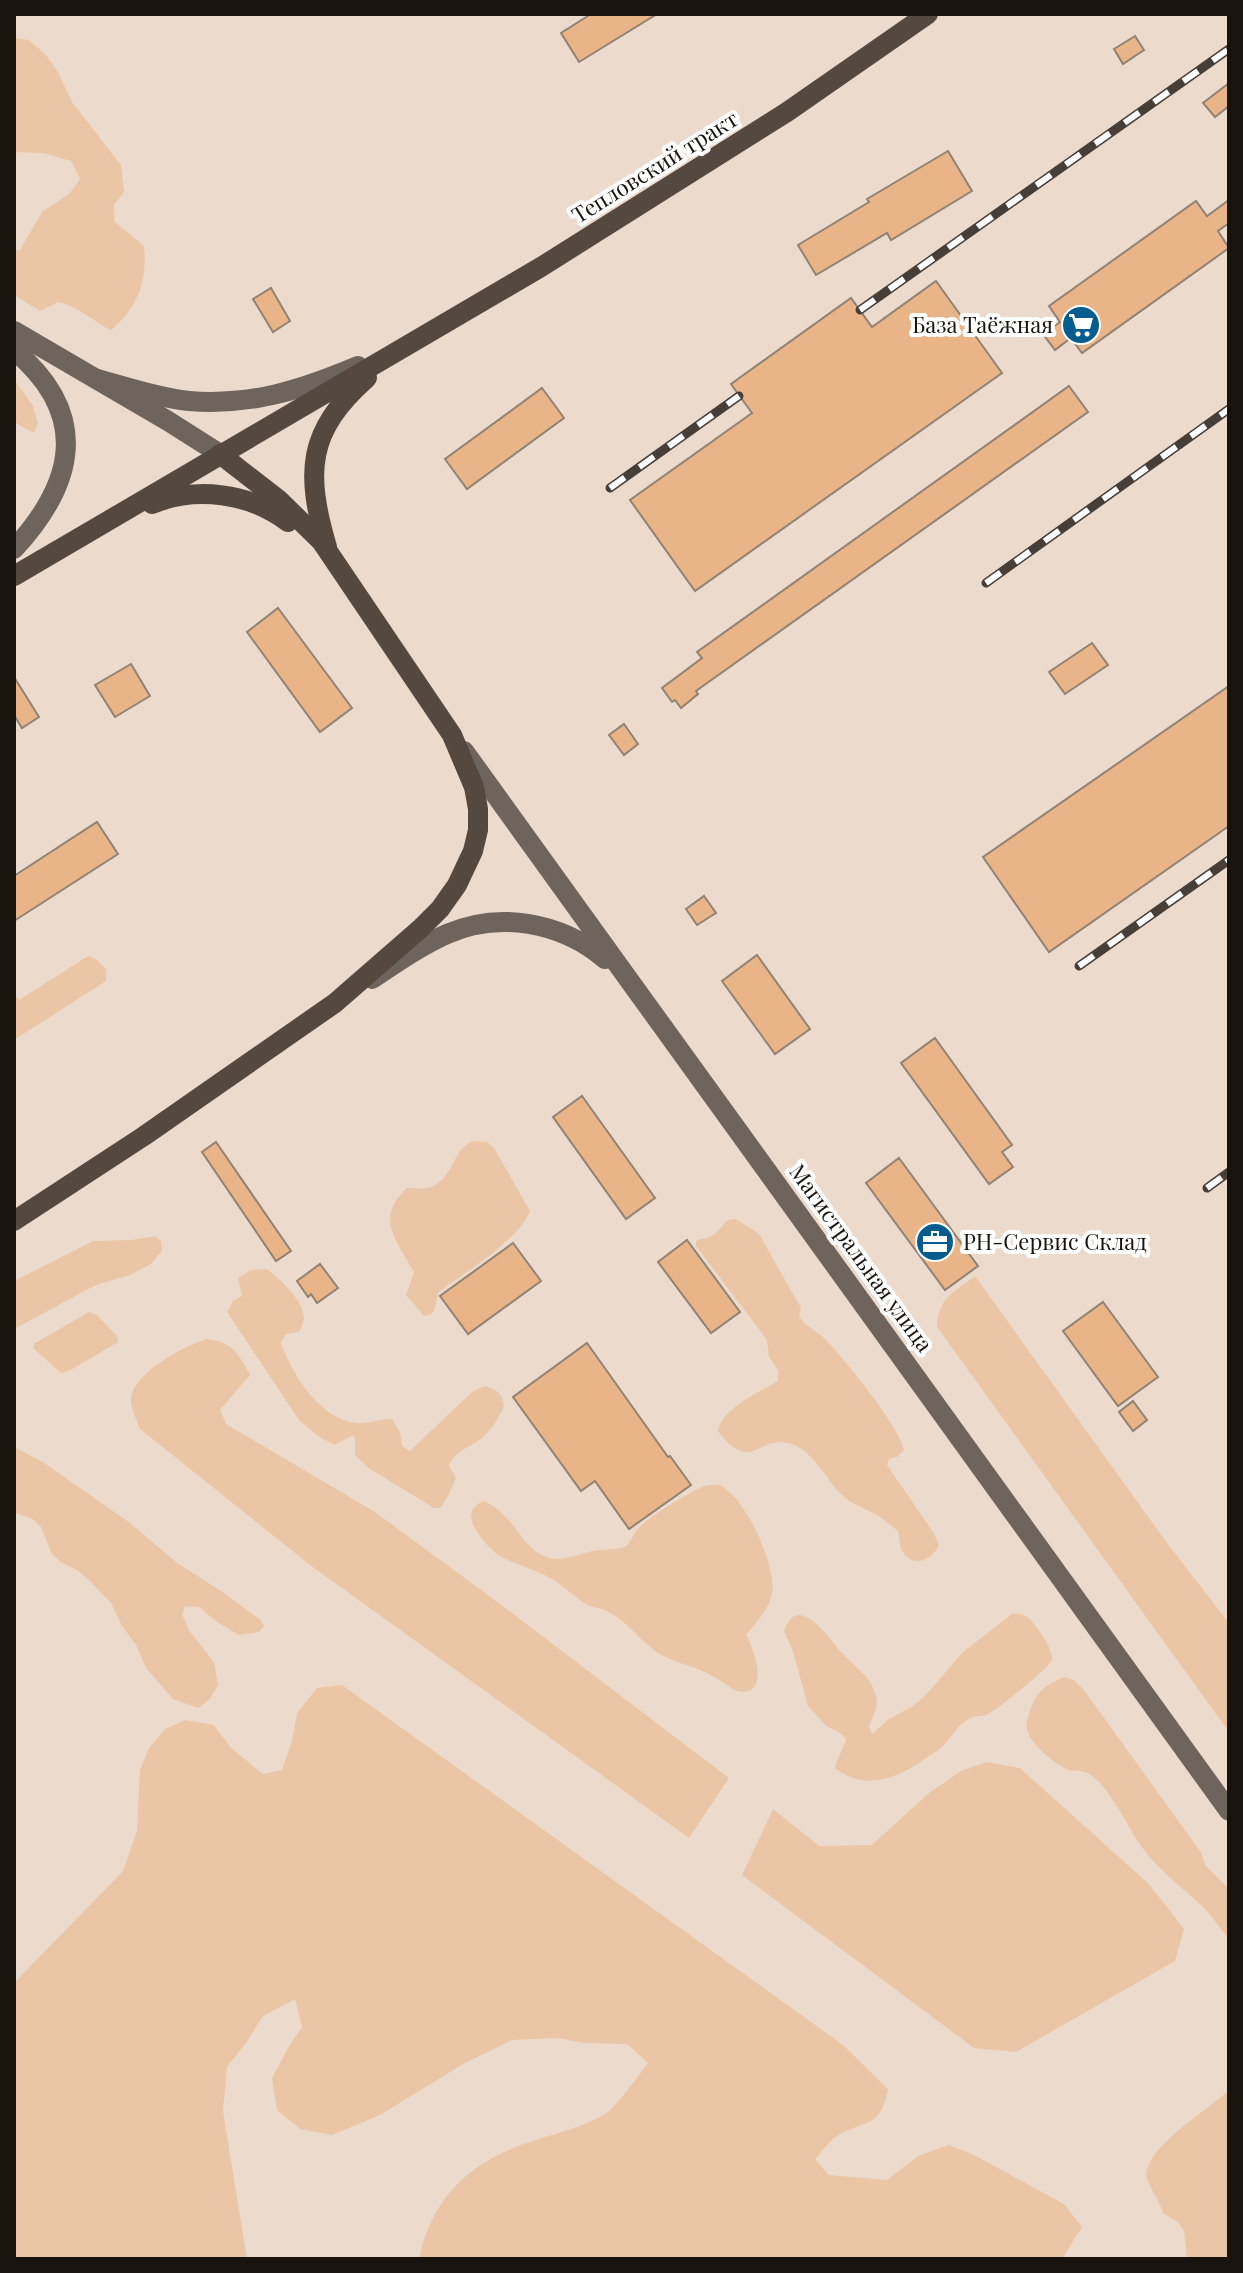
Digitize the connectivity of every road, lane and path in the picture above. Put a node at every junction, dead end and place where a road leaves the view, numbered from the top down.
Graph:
1 (928, 14) edge
2 (14, 331) edge
3 (399, 349) junction
4 (14, 350) edge
5 (97, 379) junction
6 (220, 454) junction
7 (98, 528) junction
8 (14, 549) edge
9 (331, 558) junction
10 (14, 576) edge
11 (452, 735) junction
12 (633, 988) junction
13 (335, 1003) junction
14 (14, 1221) edge
15 (1229, 1811) edge

1 - 3 main road, Тепловский тракт
2 - 5 main road
3 - 5 main road
3 - 6 main road
3 - 9 main road
4 - 8 main road
5 - 6 main road
6 - 7 main road
6 - 9 main road
7 - 9 main road
7 - 10 main road
9 - 11 main road
11 - 12 main road, Магистральная улица
11 - 13 main road
12 - 13 main road
12 - 15 main road, Магистральная улица
13 - 14 main road

